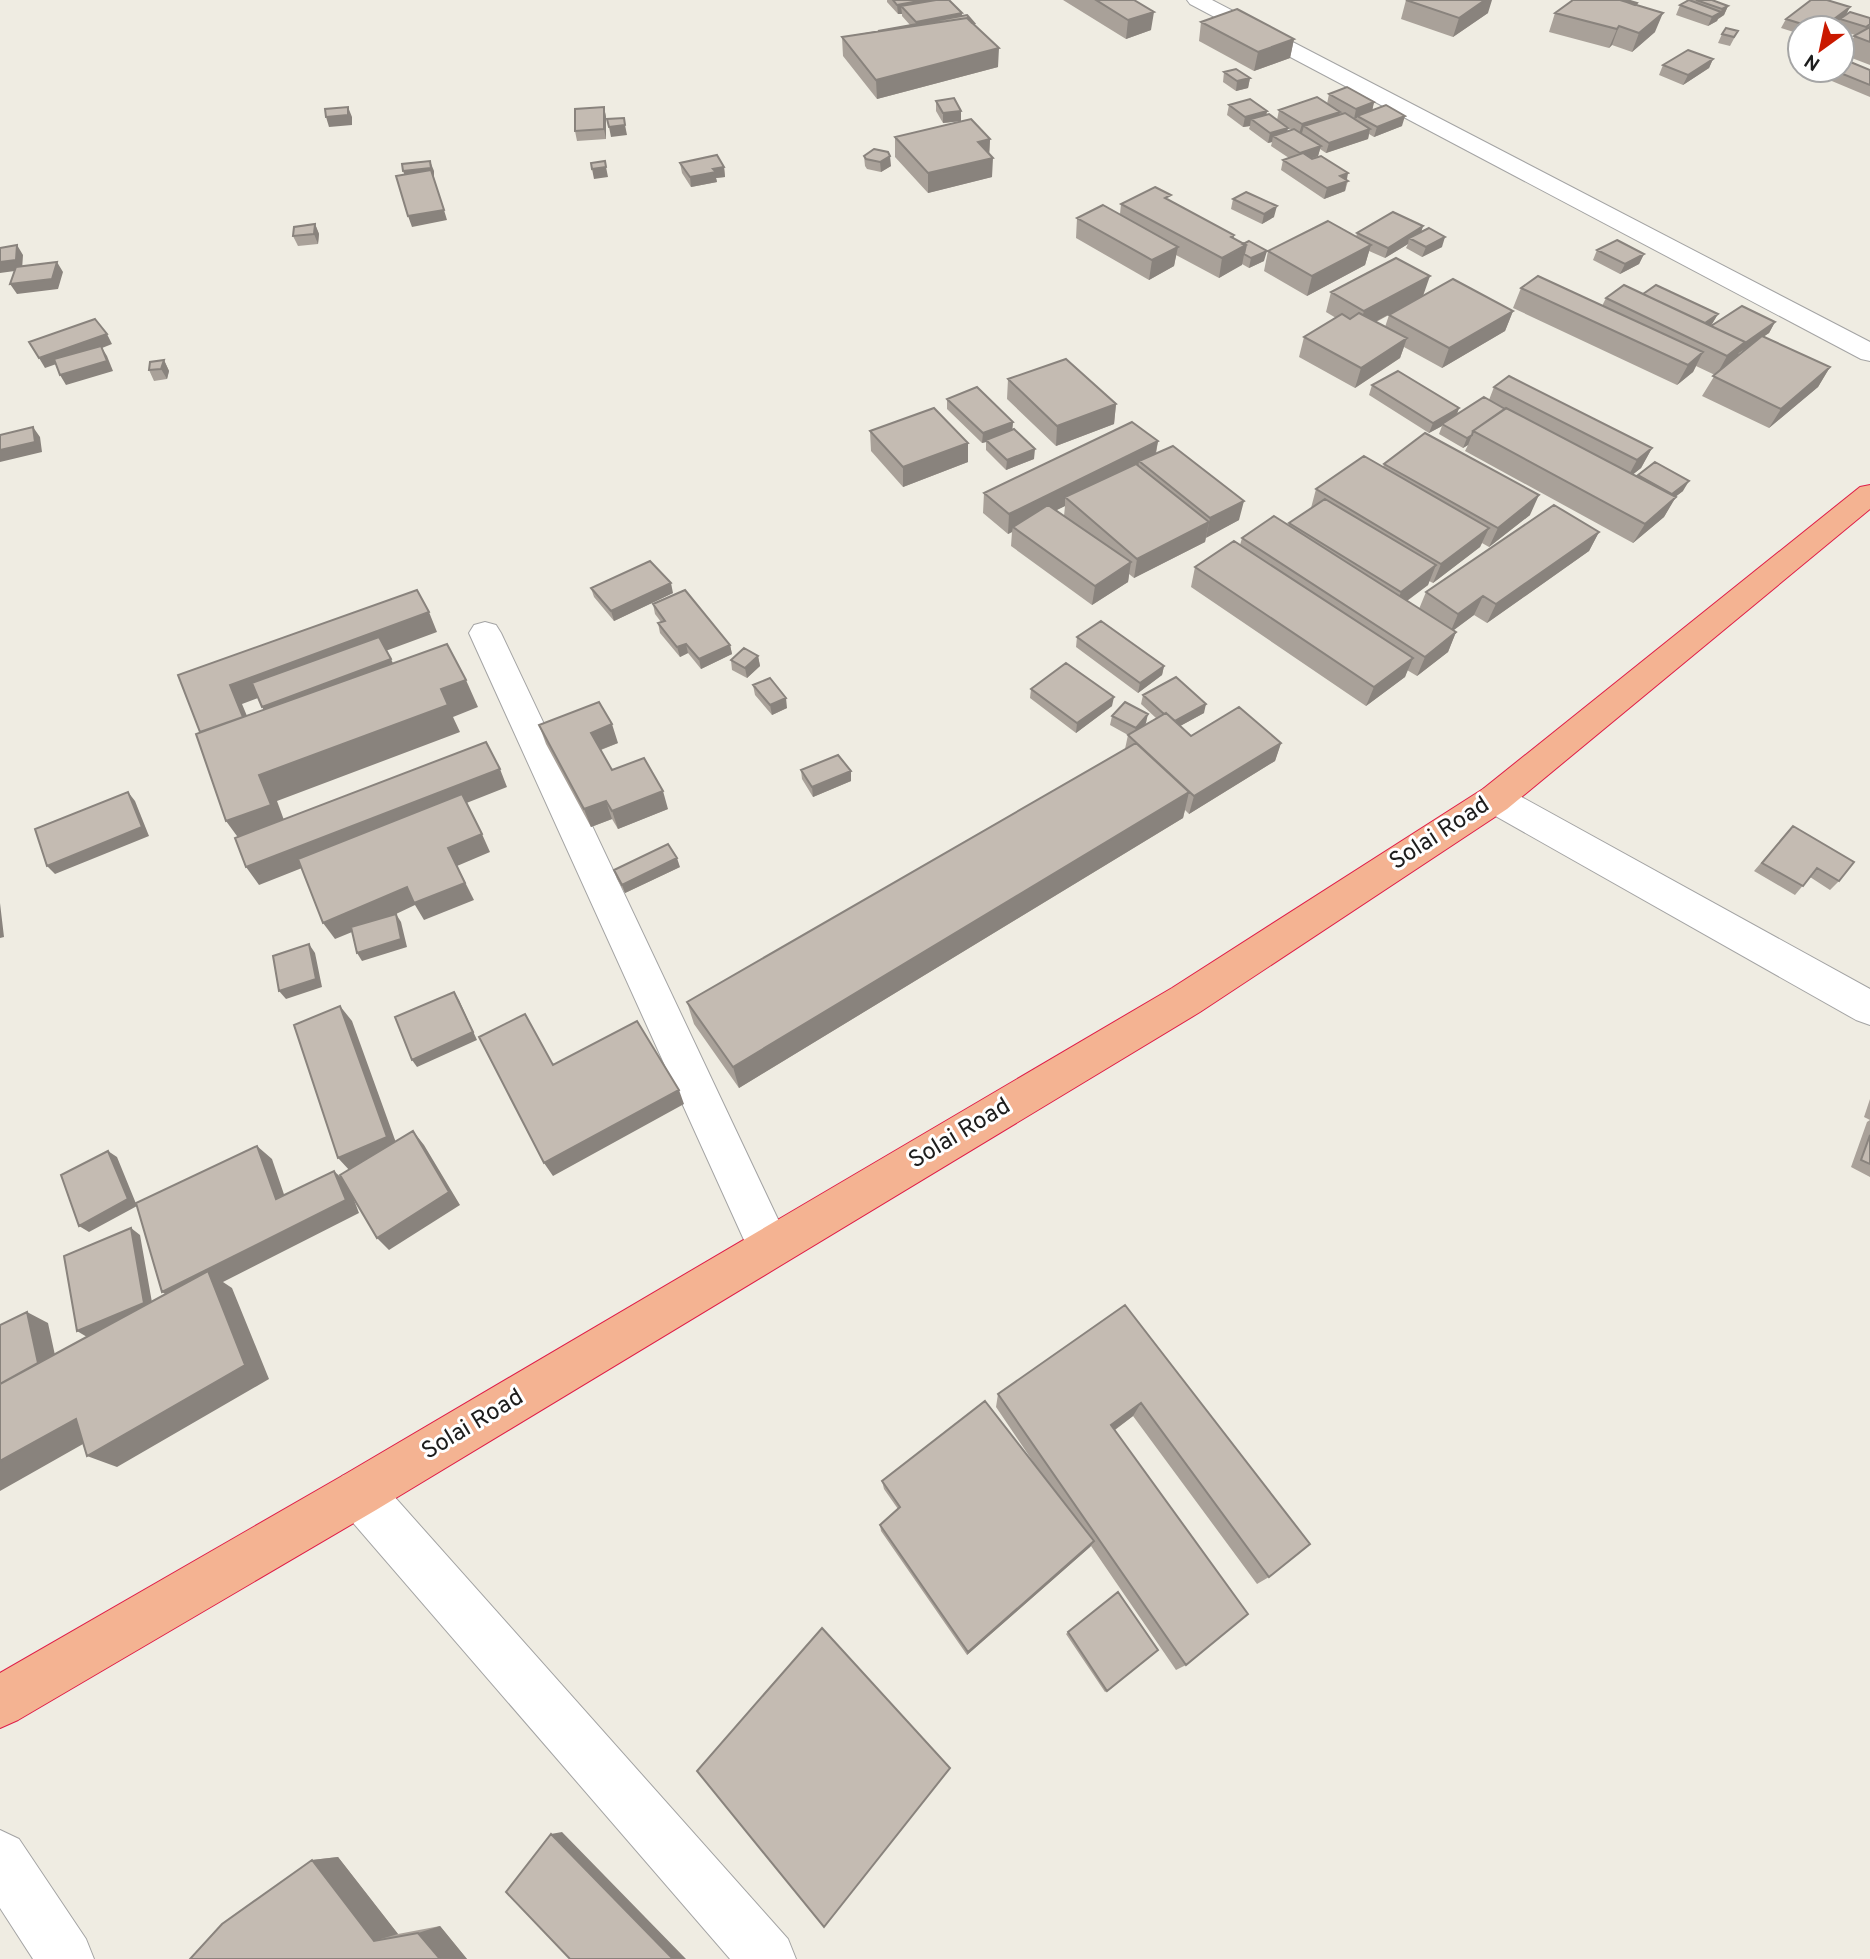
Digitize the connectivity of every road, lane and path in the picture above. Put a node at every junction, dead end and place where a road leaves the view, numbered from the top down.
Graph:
1 (1197, 0) edge
2 (1870, 353) edge
3 (1870, 494) edge
4 (485, 633) dead end
5 (1494, 799) junction
6 (1870, 1008) edge
7 (769, 1247) junction
8 (359, 1493) junction
9 (0, 1702) edge
10 (0, 1858) edge
11 (66, 1959) edge
12 (768, 1959) edge

1 - 2 street
3 - 5 highway, Solai Road
4 - 7 street
5 - 6 street
5 - 7 highway, Solai Road
7 - 8 highway, Solai Road
8 - 9 highway, Solai Road
8 - 12 street
10 - 11 street

